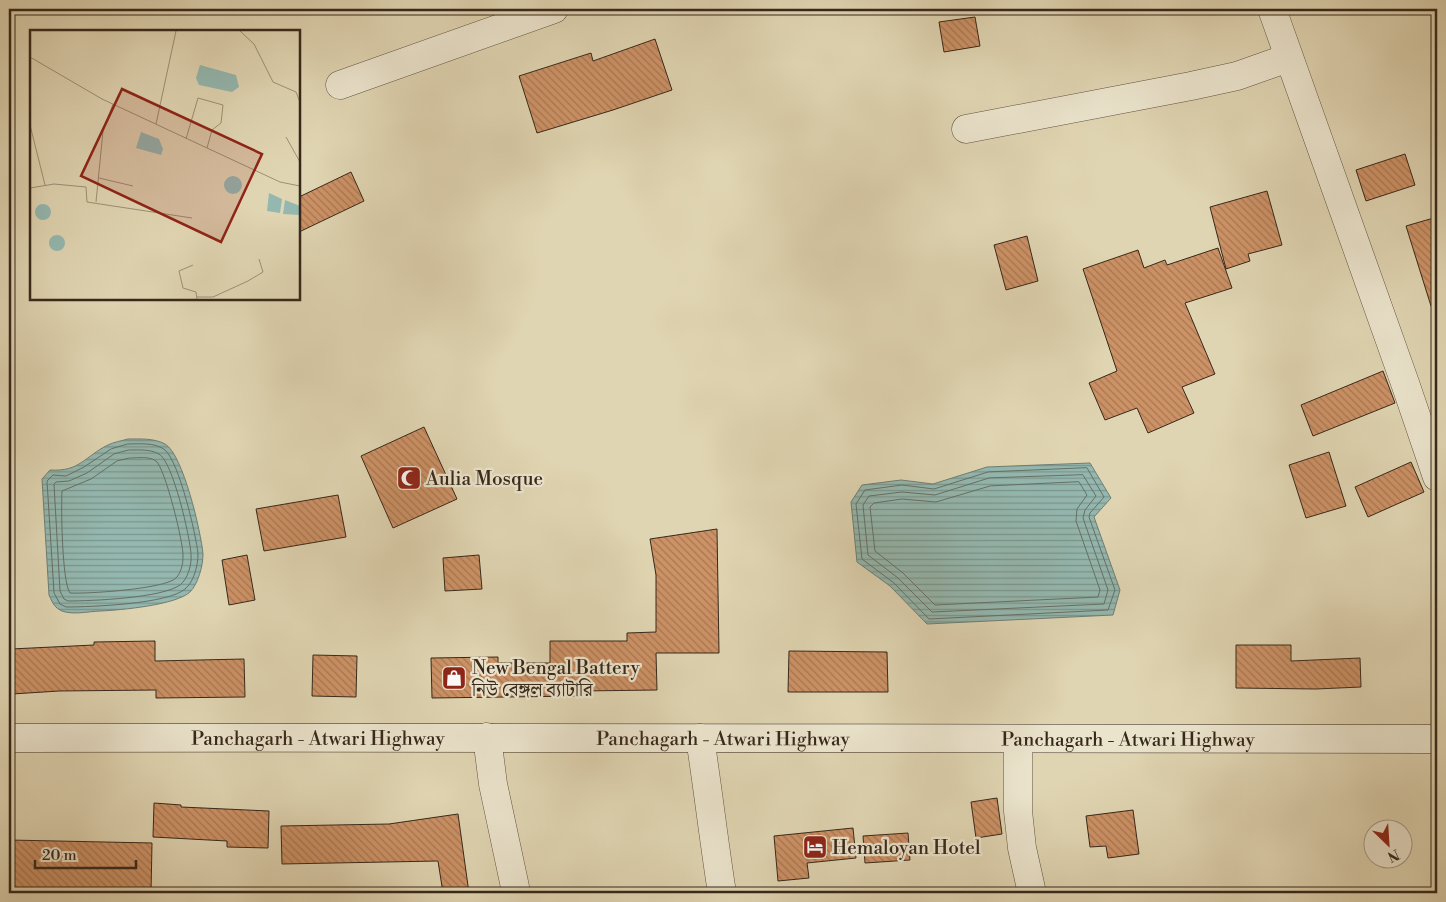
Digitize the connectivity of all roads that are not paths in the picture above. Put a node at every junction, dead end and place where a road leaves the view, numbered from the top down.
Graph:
1 (554, 9) edge
2 (1272, 9) edge
3 (1288, 58) junction
4 (340, 84) dead end
5 (966, 129) dead end
6 (1437, 477) edge
7 (488, 737) junction
8 (9, 738) edge
9 (700, 738) junction
10 (1018, 739) junction
11 (1437, 739) edge
12 (515, 893) edge
13 (722, 893) edge
14 (1032, 893) edge

1 - 4 street
2 - 3 street
3 - 5 street
3 - 6 street
7 - 8 street, Panchagarh - Atwari Highway
7 - 9 street, Panchagarh - Atwari Highway
7 - 12 street
9 - 10 street, Panchagarh - Atwari Highway
9 - 13 street
10 - 11 street, Panchagarh - Atwari Highway
10 - 14 street

